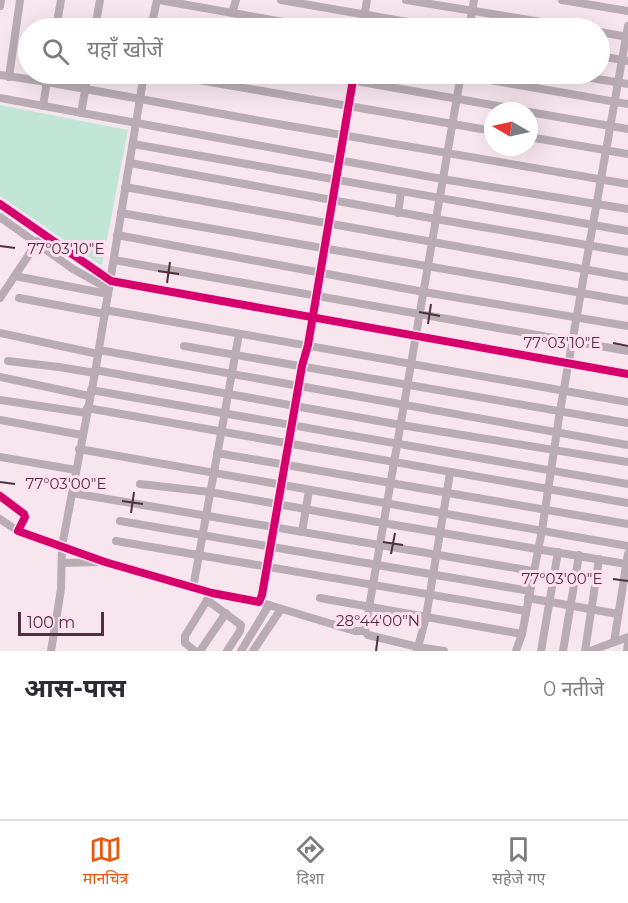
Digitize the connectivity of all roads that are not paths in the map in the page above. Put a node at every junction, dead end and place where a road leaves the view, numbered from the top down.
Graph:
1 (1, 0) edge
2 (20, 0) edge
3 (61, 0) edge
4 (100, 0) edge
5 (158, 0) edge
6 (236, 0) edge
7 (281, 0) edge
8 (366, 0) edge
9 (406, 0) edge
10 (474, 0) edge
11 (562, 0) edge
12 (0, 6) edge
13 (472, 10) junction
14 (628, 11) edge
15 (232, 13) junction
16 (364, 16) junction
17 (58, 18) edge
18 (97, 18) edge
19 (154, 18) edge
20 (261, 18) edge
21 (377, 18) edge
22 (471, 18) edge
23 (520, 18) edge
24 (628, 26) edge
25 (610, 34) edge
26 (627, 37) edge
27 (624, 60) edge
28 (4, 76) edge
29 (610, 81) edge
30 (617, 82) junction
31 (47, 84) edge
32 (68, 84) edge
33 (86, 84) edge
34 (142, 84) edge
35 (220, 84) edge
36 (352, 84) edge
37 (386, 84) edge
38 (459, 84) edge
39 (516, 84) edge
40 (628, 84) edge
41 (85, 89) junction
42 (0, 98) edge
43 (140, 99) junction
44 (457, 99) junction
45 (614, 102) junction
46 (484, 104) edge
47 (628, 104) edge
48 (43, 106) junction
49 (348, 107) junction
50 (538, 113) edge
51 (81, 114) junction
52 (135, 123) junction
53 (453, 124) junction
54 (609, 126) junction
55 (484, 129) edge
56 (628, 129) edge
57 (343, 135) junction
58 (538, 139) edge
59 (133, 144) junction
60 (605, 150) junction
61 (447, 153) junction
62 (628, 154) edge
63 (338, 159) junction
64 (130, 163) junction
65 (442, 179) junction
66 (600, 179) junction
67 (335, 180) junction
68 (628, 184) edge
69 (125, 187) junction
70 (401, 192) junction
71 (439, 199) junction
72 (331, 200) junction
73 (0, 204) edge
74 (597, 204) junction
75 (628, 209) edge
76 (121, 213) junction
77 (398, 213) junction
78 (0, 217) edge
79 (436, 219) junction
80 (327, 224) junction
81 (593, 224) junction
82 (628, 231) edge
83 (43, 234) junction
84 (117, 235) junction
85 (432, 242) junction
86 (36, 244) junction
87 (589, 245) junction
88 (323, 248) junction
89 (628, 252) edge
90 (114, 260) junction
91 (428, 267) junction
92 (586, 269) junction
93 (319, 272) junction
94 (628, 277) edge
95 (0, 279) edge
96 (12, 280) junction
97 (109, 288) junction
98 (424, 292) junction
99 (581, 293) junction
100 (316, 297) junction
101 (0, 298) edge
102 (19, 298) dead end
103 (628, 302) edge
104 (105, 312) junction
105 (419, 315) junction
106 (312, 317) junction
107 (576, 318) junction
108 (628, 326) edge
109 (0, 333) edge
110 (239, 334) junction
111 (415, 335) junction
112 (572, 341) junction
113 (308, 345) junction
114 (184, 346) dead end
115 (628, 351) edge
116 (98, 352) junction
117 (235, 354) junction
118 (8, 361) dead end
119 (569, 362) junction
120 (411, 363) junction
121 (302, 366) junction
122 (95, 372) junction
123 (628, 374) edge
124 (231, 375) junction
125 (0, 377) edge
126 (408, 384) junction
127 (298, 385) junction
128 (564, 390) junction
129 (90, 393) junction
130 (228, 394) junction
131 (0, 400) edge
132 (628, 402) edge
133 (404, 405) junction
134 (295, 406) junction
135 (87, 411) junction
136 (560, 411) junction
137 (224, 414) junction
138 (0, 420) edge
139 (628, 423) edge
140 (291, 425) junction
141 (401, 425) junction
142 (557, 431) junction
143 (221, 433) junction
144 (82, 435) junction
145 (288, 444) junction
146 (397, 444) junction
147 (628, 445) edge
148 (79, 449) junction
149 (554, 450) junction
150 (217, 453) junction
151 (0, 457) edge
152 (628, 462) edge
153 (394, 463) junction
154 (285, 464) junction
155 (76, 470) junction
156 (550, 471) junction
157 (215, 473) junction
158 (450, 473) junction
159 (140, 484) dead end
160 (280, 484) junction
161 (390, 484) junction
162 (628, 484) edge
163 (309, 490) junction
164 (547, 490) junction
165 (210, 492) junction
166 (72, 493) junction
167 (447, 494) junction
168 (0, 496) edge
169 (388, 503) junction
170 (628, 503) edge
171 (278, 504) junction
172 (306, 509) junction
173 (543, 510) junction
174 (443, 513) junction
175 (206, 515) junction
176 (0, 519) edge
177 (120, 521) dead end
178 (382, 524) junction
179 (628, 524) edge
180 (274, 527) junction
181 (542, 530) junction
182 (18, 531) junction
183 (302, 532) junction
184 (440, 533) junction
185 (203, 535) junction
186 (116, 541) dead end
187 (379, 545) junction
188 (62, 546) junction
189 (628, 546) edge
190 (270, 547) junction
191 (537, 549) junction
192 (558, 552) junction
193 (628, 554) edge
194 (199, 555) junction
195 (436, 555) junction
196 (579, 555) junction
197 (599, 559) junction
198 (62, 562) junction
199 (105, 562) junction
200 (626, 564) junction
201 (375, 565) junction
202 (267, 567) junction
203 (533, 571) junction
204 (433, 574) junction
205 (372, 585) junction
206 (194, 588) junction
207 (429, 595) junction
208 (529, 595) junction
209 (210, 596) junction
210 (320, 598) dead end
211 (259, 602) junction
212 (550, 602) junction
213 (269, 605) junction
214 (571, 605) junction
215 (369, 606) junction
216 (281, 609) junction
217 (592, 609) junction
218 (526, 611) junction
219 (226, 612) junction
220 (618, 614) junction
221 (426, 617) junction
222 (365, 631) junction
223 (522, 634) junction
224 (628, 637) edge
225 (628, 643) edge
226 (610, 646) edge
227 (418, 649) edge
228 (51, 651) edge
229 (195, 651) edge
230 (200, 651) edge
231 (227, 651) edge
232 (241, 651) edge
233 (253, 651) edge
234 (444, 651) edge
235 (516, 651) edge
236 (541, 651) edge
237 (563, 651) edge
238 (585, 651) edge
239 (590, 651) edge
240 (627, 651) edge

1 - 12 street
2 - 28 street
3 - 17 street
4 - 18 street
5 - 15 street
5 - 19 street
6 - 15 street
7 - 16 street
8 - 16 street
9 - 13 street
10 - 13 street
11 - 14 street
13 - 22 street
13 - 23 street
15 - 20 street
16 - 21 street
24 - 26 street
25 - 26 street
26 - 27 street
27 - 30 street
29 - 30 street
30 - 40 street
30 - 45 street
31 - 48 street
32 - 41 street
33 - 41 street
34 - 43 street
35 - 49 street
36 - 49 street
37 - 44 street
38 - 44 street
39 - 45 street
41 - 43 street
41 - 51 street
42 - 48 street
43 - 52 street
43 - 57 street
44 - 46 street
44 - 53 street
45 - 47 street
45 - 54 street
48 - 51 street
49 - 53 street
49 - 57 street
50 - 54 street
51 - 52 street
52 - 59 street
52 - 63 street
53 - 55 street
53 - 61 street
54 - 56 street
54 - 60 street
57 - 61 street
57 - 63 street
58 - 60 street
59 - 64 street
59 - 67 street
60 - 62 street
60 - 66 street
61 - 65 street
61 - 66 street
63 - 65 street
63 - 67 street
64 - 69 street
64 - 72 street
65 - 71 street
65 - 74 street
66 - 68 street
66 - 74 street
67 - 70 street
67 - 72 street
69 - 76 street
69 - 80 street
70 - 71 street
70 - 77 street
71 - 79 street
71 - 81 street
72 - 77 street
72 - 80 street
73 - 83 street
74 - 75 street
74 - 81 street
76 - 84 street
76 - 88 street
77 - 79 street
78 - 86 street
79 - 85 street
79 - 87 street
80 - 85 street
80 - 88 street
81 - 82 street
81 - 87 street
83 - 86 street
83 - 97 street
84 - 90 street
84 - 93 street
85 - 91 street
85 - 92 street
86 - 96 street
86 - 97 street
87 - 89 street
87 - 92 street
88 - 91 street
88 - 93 street
90 - 97 street
90 - 100 street
91 - 98 street
91 - 99 street
92 - 94 street
92 - 99 street
93 - 98 street
93 - 100 street
95 - 96 street
96 - 97 street
96 - 101 street
97 - 104 street
97 - 106 street
98 - 105 street
98 - 107 street
99 - 103 street
99 - 107 street
100 - 105 street
100 - 106 street
102 - 104 street
104 - 110 street
104 - 116 street
105 - 111 street
105 - 112 street
106 - 111 street
106 - 113 street
107 - 108 street
107 - 112 street
109 - 116 street
110 - 113 street
110 - 117 street
111 - 119 street
111 - 120 street
112 - 115 street
112 - 119 street
113 - 120 street
113 - 121 street
114 - 117 street
116 - 122 street
116 - 124 street
117 - 121 street
117 - 124 street
118 - 122 street
119 - 123 street
119 - 128 street
120 - 126 street
120 - 128 street
121 - 126 street
121 - 127 street
122 - 129 street
122 - 130 street
124 - 127 street
124 - 130 street
125 - 129 street
126 - 133 street
126 - 136 street
127 - 133 street
127 - 134 street
128 - 132 street
128 - 136 street
129 - 135 street
129 - 137 street
130 - 134 street
130 - 137 street
131 - 135 street
133 - 141 street
133 - 142 street
134 - 140 street
134 - 141 street
135 - 143 street
135 - 144 street
136 - 139 street
136 - 142 street
137 - 140 street
137 - 143 street
138 - 144 street
140 - 145 street
140 - 146 street
141 - 146 street
141 - 149 street
142 - 147 street
142 - 149 street
143 - 145 street
143 - 150 street
144 - 148 street
145 - 153 street
145 - 154 street
146 - 153 street
146 - 156 street
148 - 155 street
148 - 157 street
149 - 152 street
149 - 156 street
150 - 154 street
150 - 157 street
151 - 155 street
153 - 158 street
153 - 161 street
154 - 160 street
154 - 161 street
155 - 166 street
156 - 162 street
156 - 164 street
157 - 160 street
157 - 165 street
158 - 164 street
158 - 167 street
159 - 165 street
160 - 163 street
160 - 171 street
161 - 167 street
161 - 169 street
163 - 169 street
163 - 172 street
164 - 170 street
164 - 173 street
165 - 171 street
165 - 175 street
166 - 175 street
166 - 188 street
167 - 173 street
167 - 174 street
168 - 182 street
169 - 174 street
169 - 178 street
171 - 172 street
171 - 180 street
172 - 178 street
172 - 183 street
173 - 179 street
173 - 181 street
174 - 181 street
174 - 184 street
175 - 180 street
175 - 185 street
176 - 182 street
177 - 185 street
178 - 184 street
178 - 187 street
180 - 183 street
180 - 190 street
181 - 189 street
181 - 191 street
182 - 188 street
183 - 187 street
184 - 191 street
184 - 195 street
185 - 190 street
185 - 194 street
186 - 194 street
187 - 195 street
187 - 201 street
188 - 198 street
188 - 199 street
190 - 201 street
190 - 202 street
191 - 192 street
191 - 203 street
192 - 196 street
192 - 212 street
193 - 200 street
194 - 202 street
194 - 206 street
195 - 203 street
195 - 204 street
196 - 197 street
196 - 214 street
197 - 200 street
197 - 217 street
198 - 199 street
198 - 228 street
199 - 206 street
200 - 220 street
201 - 204 street
201 - 205 street
202 - 205 street
202 - 211 street
203 - 208 street
204 - 207 street
204 - 208 street
205 - 207 street
205 - 215 street
206 - 209 street
207 - 218 street
207 - 221 street
208 - 212 street
208 - 218 street
209 - 211 street
209 - 219 street
209 - 229 street
210 - 215 street
211 - 213 street
212 - 214 street
212 - 236 street
213 - 216 street
213 - 232 street
214 - 217 street
214 - 237 street
215 - 221 street
215 - 222 street
216 - 222 street
216 - 233 street
217 - 220 street
217 - 238 street
218 - 223 street
219 - 230 street
219 - 231 street
220 - 226 street
221 - 223 street
221 - 227 street
222 - 227 street
223 - 235 street
224 - 226 street
225 - 240 street
226 - 239 street
227 - 234 street

